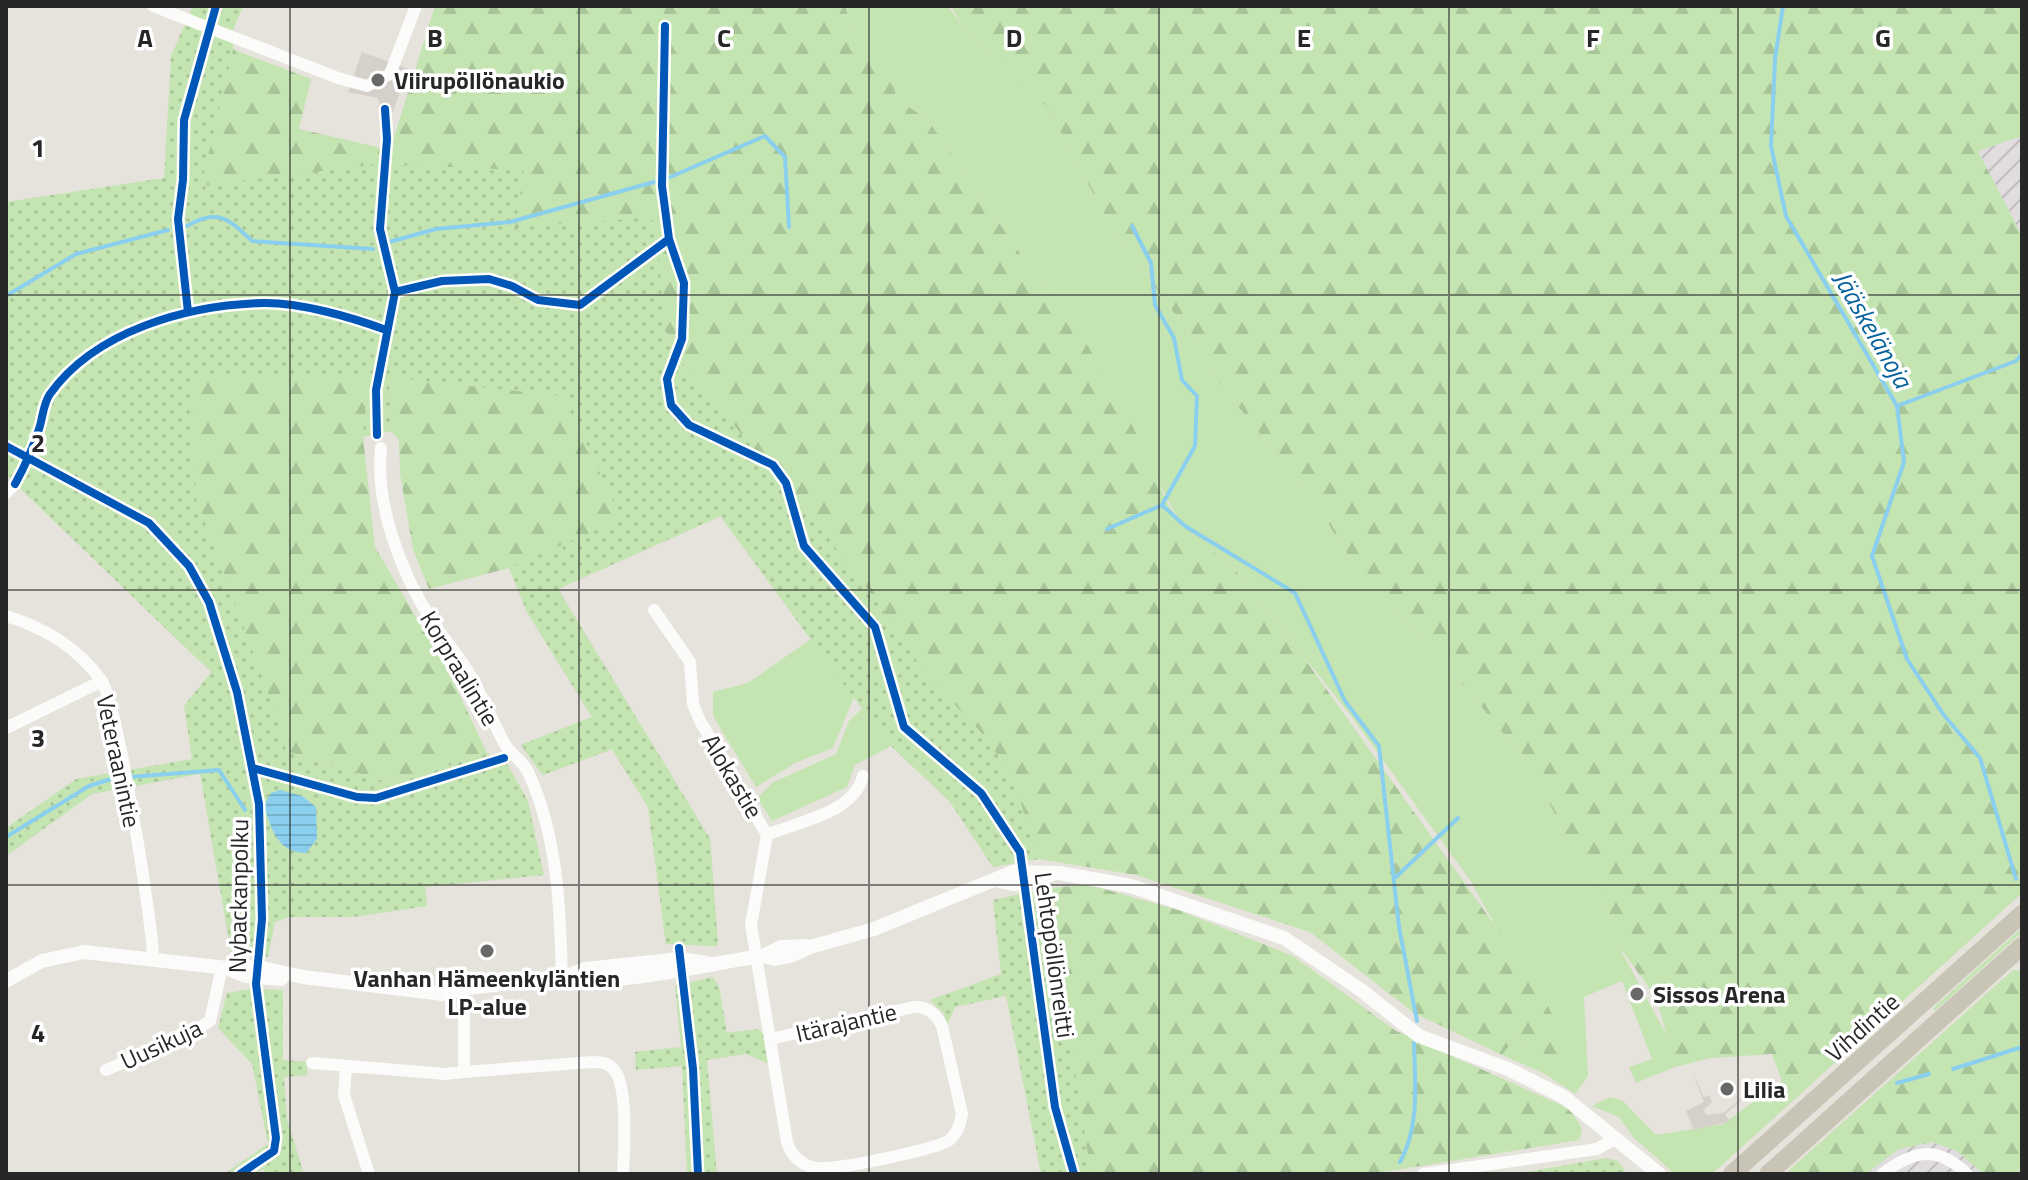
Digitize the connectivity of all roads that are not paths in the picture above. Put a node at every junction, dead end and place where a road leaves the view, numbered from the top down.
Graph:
1 (153, 6) edge
2 (416, 6) edge
3 (381, 448) dead end
4 (654, 610) dead end
5 (6, 616) edge
6 (102, 681) junction
7 (693, 691) junction
8 (708, 692) dead end
9 (6, 728) edge
10 (863, 776) dead end
11 (767, 835) junction
12 (2022, 914) edge
13 (2022, 946) edge
14 (760, 956) junction
15 (153, 958) junction
16 (224, 968) junction
17 (564, 976) junction
18 (6, 981) edge
19 (462, 988) junction
20 (770, 1039) junction
21 (312, 1063) dead end
22 (346, 1066) junction
23 (106, 1070) dead end
24 (464, 1072) junction
25 (1616, 1138) junction
26 (1648, 1169) edge
27 (369, 1174) edge
28 (623, 1174) edge
29 (1423, 1174) edge
30 (1659, 1174) edge
31 (1732, 1174) edge
32 (1768, 1174) edge
33 (1882, 1174) edge
34 (1967, 1174) edge

1 - 2 street
3 - 17 street, Korpraalintie
4 - 7 street, Alokastie
5 - 6 street, Veteraanintie
6 - 9 street
6 - 15 street, Veteraanintie
7 - 8 street
7 - 11 street, Alokastie
10 - 11 street
11 - 14 street, Alokastie
12 - 31 main road, Vihdintie
13 - 32 main road, Vihdintie
14 - 17 street
14 - 20 street, Itärajantie
14 - 25 street
15 - 16 street
15 - 18 street
16 - 19 street
16 - 23 street, Uusikuja
17 - 19 street
19 - 24 street
20 - 20 street, Itärajantie
21 - 22 street
22 - 24 street
22 - 27 street
24 - 28 street
25 - 26 street
25 - 29 street
26 - 30 street
33 - 34 street

